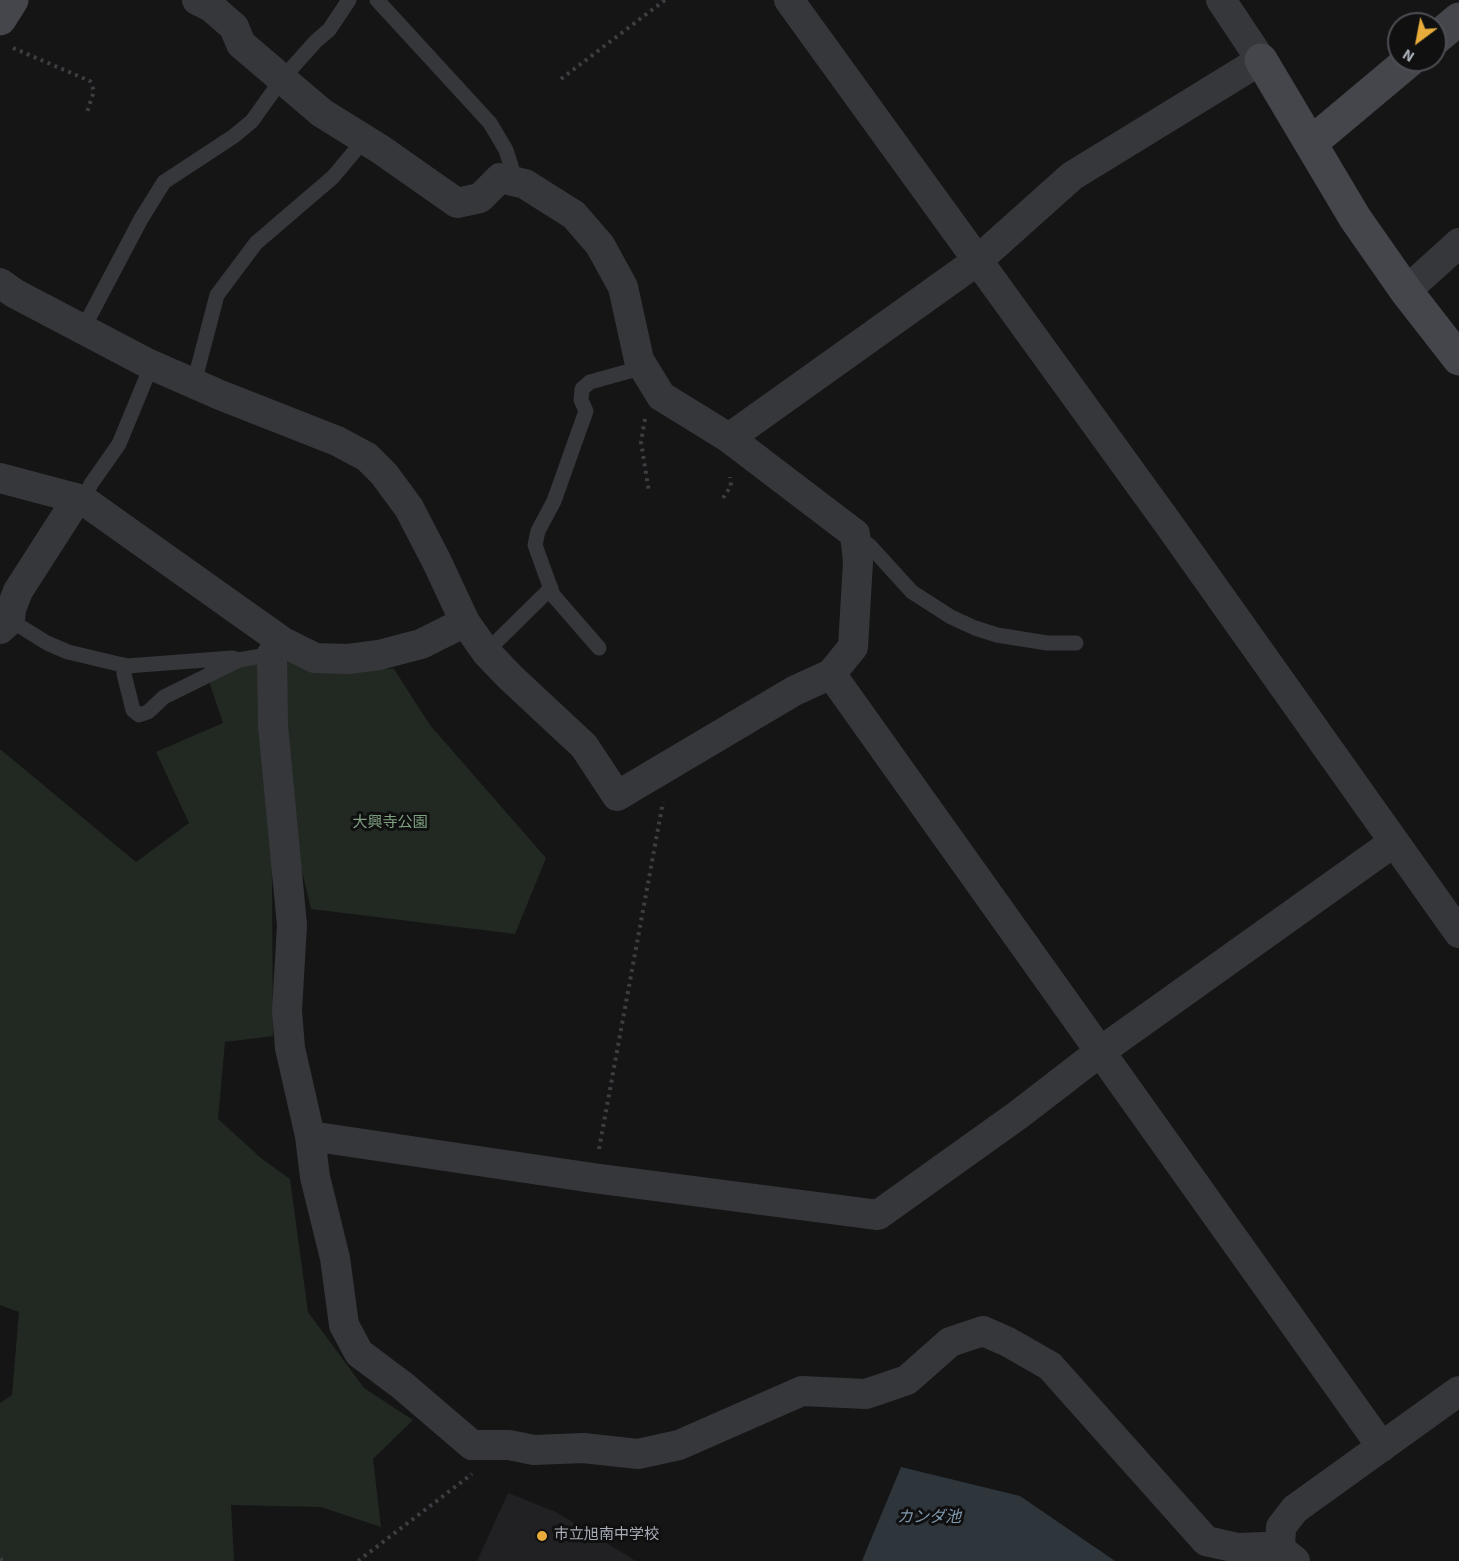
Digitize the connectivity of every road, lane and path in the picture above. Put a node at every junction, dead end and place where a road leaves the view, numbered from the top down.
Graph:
1 (12, 0) edge
2 (197, 0) edge
3 (349, 0) edge
4 (377, 0) edge
5 (665, 0) edge
6 (789, 0) edge
7 (1221, 0) edge
8 (1459, 19) edge
9 (1447, 29) edge
10 (5, 33) edge
11 (1261, 60) junction
12 (1396, 72) edge
13 (282, 79) junction
14 (561, 79) dead end
15 (87, 112) dead end
16 (364, 140) junction
17 (1311, 142) junction
18 (516, 182) junction
19 (1459, 243) edge
20 (976, 261) junction
21 (0, 283) edge
22 (1406, 291) junction
23 (83, 329) junction
24 (1459, 359) edge
25 (152, 364) junction
26 (644, 367) junction
27 (194, 383) junction
28 (661, 396) junction
29 (729, 438) junction
30 (0, 477) edge
31 (649, 492) dead end
32 (80, 500) junction
33 (855, 534) junction
34 (550, 588) junction
35 (465, 622) junction
36 (5, 625) edge
37 (1076, 643) dead end
38 (278, 648) junction
39 (599, 648) dead end
40 (486, 652) junction
41 (239, 660) junction
42 (124, 665) junction
43 (831, 674) junction
44 (664, 798) dead end
45 (1394, 842) junction
46 (1459, 933) edge
47 (1101, 1051) junction
48 (310, 1136) junction
49 (593, 1178) junction
50 (1459, 1391) edge
51 (509, 1445) junction
52 (1382, 1447) junction
53 (1288, 1555) edge
54 (0, 1558) edge
55 (4, 1561) edge
56 (358, 1561) edge

1 - 10 street
2 - 13 street
3 - 13 lane
4 - 18 lane
5 - 14 path
6 - 20 street
7 - 11 street
8 - 9 street
10 - 15 path
11 - 17 street
11 - 20 street
12 - 17 street
13 - 16 street
13 - 23 lane
16 - 18 street
16 - 27 lane
17 - 22 street
18 - 26 street
19 - 22 street
20 - 29 street
20 - 45 street
21 - 23 street
22 - 24 street
23 - 25 street
25 - 27 street
25 - 32 lane
26 - 28 street
26 - 34 lane
27 - 35 street
28 - 29 street
28 - 31 path
29 - 33 street
30 - 32 street
32 - 36 street
32 - 38 street
33 - 37 lane
33 - 43 street
34 - 39 lane
34 - 40 lane
35 - 38 street
35 - 40 street
36 - 42 lane
38 - 41 lane
38 - 48 street
40 - 43 street
41 - 42 lane
41 - 42 lane
43 - 47 street
44 - 49 path
45 - 46 street
45 - 47 street
47 - 49 street
47 - 52 street
48 - 49 street
48 - 51 street
50 - 52 street
51 - 53 street
51 - 56 path
52 - 53 street
54 - 55 path

